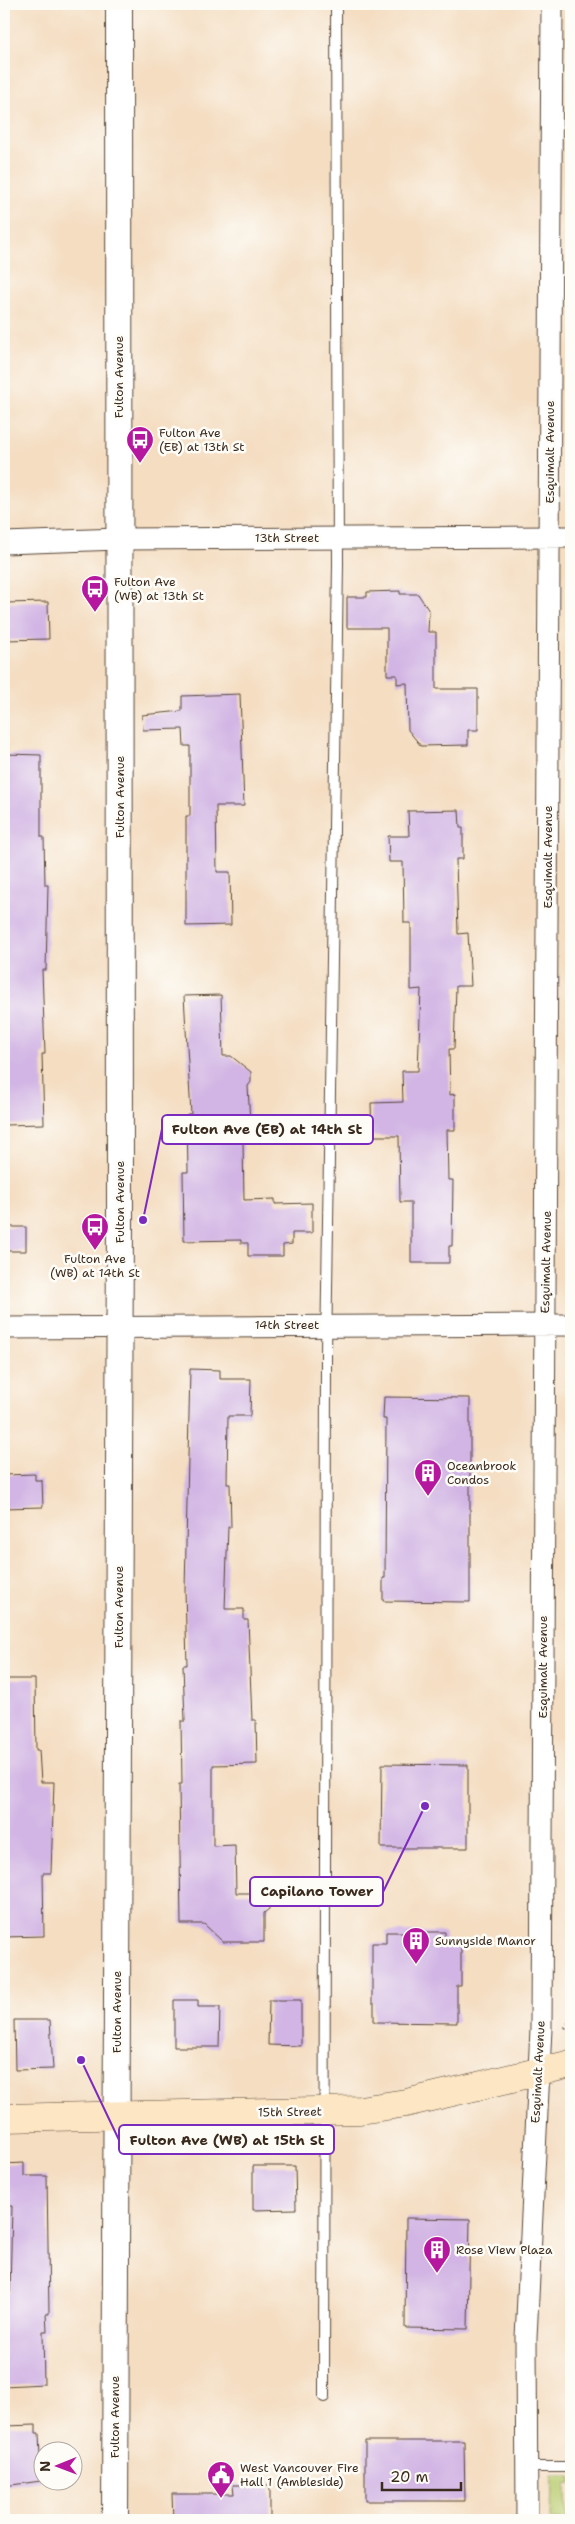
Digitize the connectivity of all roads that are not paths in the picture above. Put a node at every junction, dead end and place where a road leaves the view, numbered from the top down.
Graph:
1 (119, 4) edge
2 (336, 4) edge
3 (552, 4) edge
4 (549, 536) junction
5 (571, 537) edge
6 (337, 538) junction
7 (119, 539) junction
8 (4, 543) edge
9 (545, 1324) junction
10 (326, 1325) junction
11 (571, 1325) edge
12 (120, 1326) junction
13 (4, 1328) edge
14 (571, 2064) edge
15 (540, 2073) junction
16 (324, 2112) junction
17 (118, 2117) junction
18 (4, 2118) edge
19 (324, 2397) dead end
20 (571, 2467) edge
21 (527, 2468) junction
22 (115, 2520) edge
23 (527, 2520) edge

1 - 7 street, Fulton Avenue
2 - 6 lane
3 - 4 street, Esquimalt Avenue
4 - 5 street, 13th Street
4 - 6 street, 13th Street
4 - 9 street, Esquimalt Avenue
6 - 7 street, 13th Street
6 - 10 lane
7 - 8 street, 13th Street
7 - 12 street, Fulton Avenue
9 - 10 street, 14th Street
9 - 11 street, 14th Street
9 - 15 street, Esquimalt Avenue
10 - 12 street, 14th Street
10 - 16 lane
12 - 13 street, 14th Street
12 - 17 street, Fulton Avenue
14 - 15 main road, 15th Street
15 - 16 main road, 15th Street
15 - 21 street, Esquimalt Avenue
16 - 17 main road, 15th Street
16 - 19 lane
17 - 18 main road, 15th Street
17 - 22 street, Fulton Avenue
20 - 21 lane
21 - 23 street, Esquimalt Avenue

